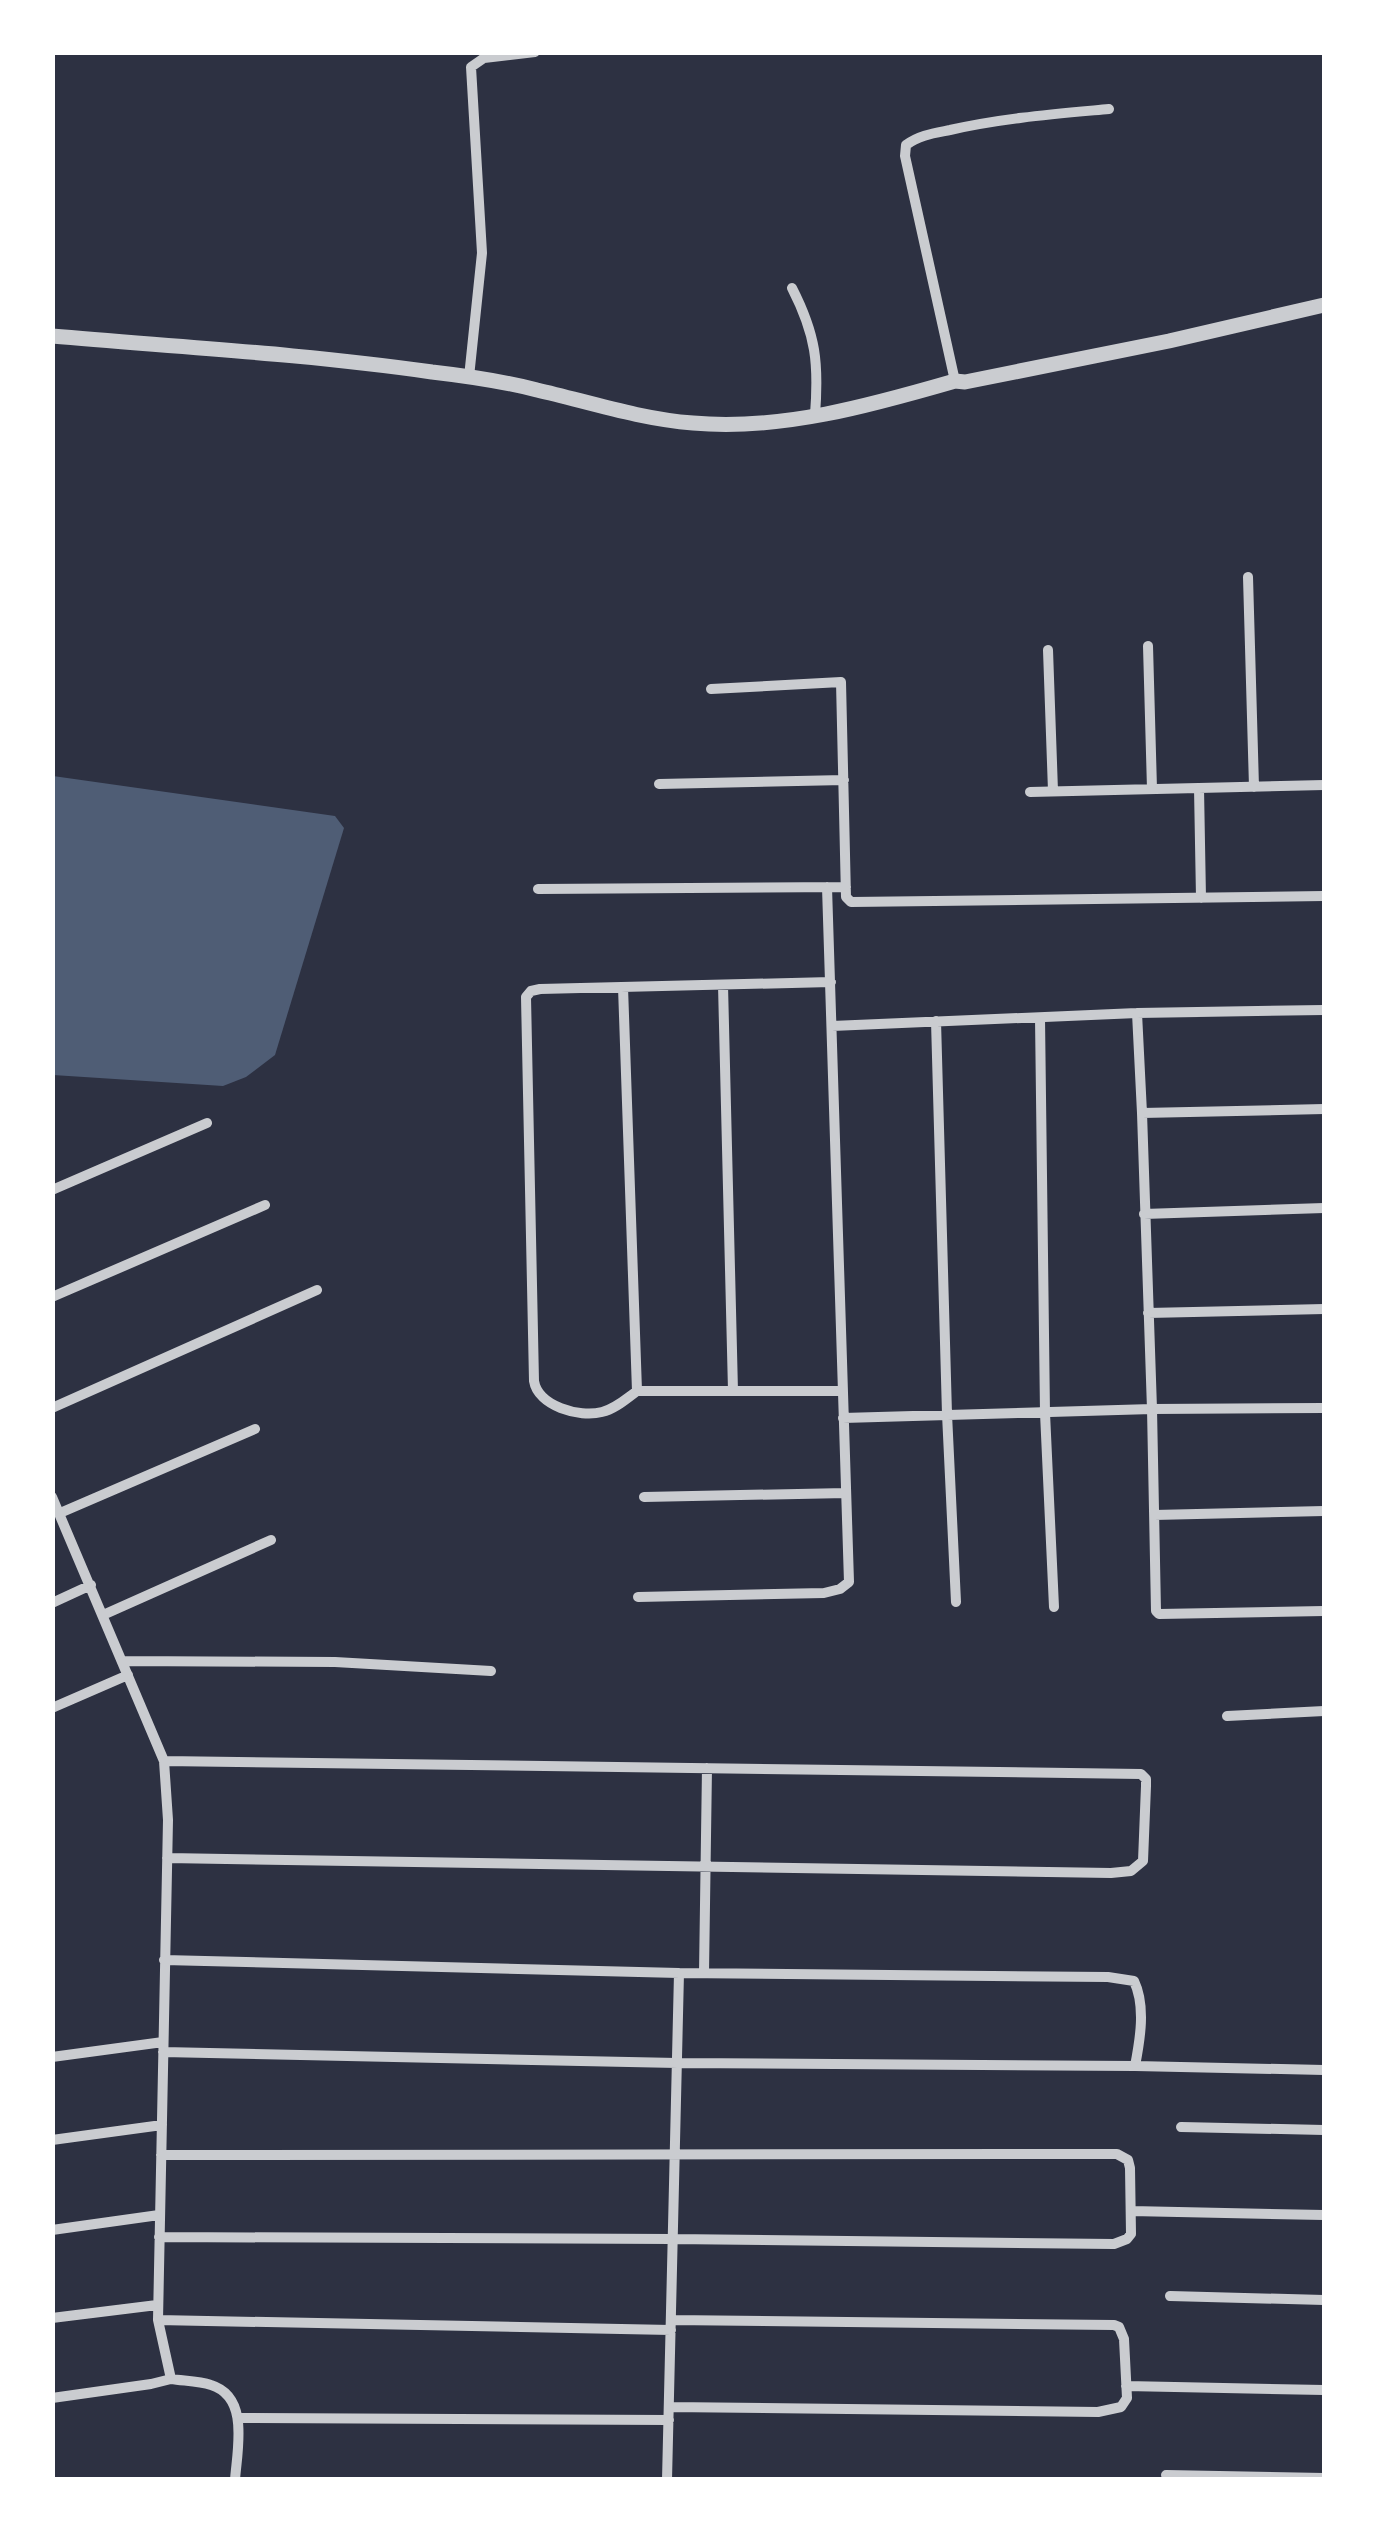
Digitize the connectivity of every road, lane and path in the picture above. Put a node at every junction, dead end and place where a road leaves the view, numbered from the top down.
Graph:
1 (535, 52) edge
2 (1109, 109) dead end
3 (792, 288) dead end
4 (1324, 305) edge
5 (52, 336) edge
6 (468, 377) junction
7 (955, 381) junction
8 (815, 415) junction
9 (1248, 577) dead end
10 (1148, 646) dead end
11 (1048, 650) dead end
12 (712, 689) dead end
13 (844, 780) junction
14 (659, 784) dead end
15 (1324, 785) edge
16 (1254, 787) junction
17 (1198, 788) junction
18 (1152, 789) junction
19 (1052, 791) junction
20 (1030, 792) dead end
21 (827, 887) junction
22 (846, 887) junction
23 (538, 889) dead end
24 (1324, 896) edge
25 (1201, 898) junction
26 (831, 982) junction
27 (724, 985) junction
28 (623, 987) junction
29 (1324, 1010) edge
30 (1137, 1013) junction
31 (1040, 1018) junction
32 (936, 1021) junction
33 (832, 1026) junction
34 (1324, 1110) edge
35 (1142, 1114) junction
36 (207, 1123) dead end
37 (52, 1190) edge
38 (265, 1205) dead end
39 (1324, 1208) edge
40 (1144, 1214) junction
41 (318, 1290) dead end
42 (52, 1297) edge
43 (1324, 1309) edge
44 (1148, 1313) junction
45 (637, 1391) junction
46 (733, 1391) junction
47 (843, 1391) junction
48 (52, 1408) edge
49 (1324, 1408) edge
50 (1152, 1410) junction
51 (1045, 1413) junction
52 (947, 1414) junction
53 (843, 1418) junction
54 (255, 1429) dead end
55 (846, 1493) junction
56 (644, 1496) dead end
57 (53, 1498) edge
58 (1324, 1511) edge
59 (60, 1513) junction
60 (1154, 1514) junction
61 (271, 1540) dead end
62 (90, 1586) junction
63 (638, 1597) dead end
64 (956, 1602) dead end
65 (52, 1603) edge
66 (1054, 1607) dead end
67 (1324, 1611) edge
68 (103, 1616) junction
69 (123, 1662) junction
70 (490, 1671) dead end
71 (128, 1675) junction
72 (52, 1708) edge
73 (1324, 1711) edge
74 (1227, 1716) dead end
75 (164, 1761) junction
76 (706, 1768) junction
77 (167, 1858) junction
78 (706, 1868) junction
79 (164, 1960) junction
80 (704, 1973) junction
81 (679, 1974) junction
82 (163, 2047) junction
83 (52, 2057) edge
84 (676, 2063) junction
85 (1136, 2066) junction
86 (1324, 2070) edge
87 (162, 2125) junction
88 (1181, 2127) dead end
89 (1324, 2130) edge
90 (52, 2140) edge
91 (161, 2155) junction
92 (674, 2156) junction
93 (1131, 2211) junction
94 (159, 2215) junction
95 (1324, 2215) edge
96 (52, 2230) edge
97 (159, 2237) junction
98 (672, 2239) junction
99 (1170, 2296) dead end
100 (1324, 2300) edge
101 (157, 2305) junction
102 (52, 2318) edge
103 (158, 2320) junction
104 (671, 2325) junction
105 (171, 2379) junction
106 (1126, 2386) junction
107 (1324, 2390) edge
108 (52, 2398) edge
109 (669, 2407) junction
110 (239, 2418) junction
111 (668, 2420) junction
112 (1166, 2475) dead end
113 (1324, 2478) edge
114 (235, 2480) edge
115 (667, 2480) edge

1 - 6 street
2 - 7 street
3 - 8 street
4 - 7 street
5 - 6 street
6 - 8 street
7 - 8 street
9 - 16 street
10 - 18 street
11 - 19 street
12 - 13 street
13 - 14 street
13 - 22 street
15 - 16 street
16 - 17 street
17 - 18 street
17 - 25 street
18 - 19 street
19 - 20 street
21 - 22 street
21 - 23 street
21 - 26 street
22 - 25 street
24 - 25 street
26 - 27 street
26 - 33 street
27 - 28 street
27 - 46 street
28 - 45 street
28 - 45 street
29 - 30 street
30 - 31 street
30 - 35 street
31 - 32 street
31 - 51 street
32 - 33 street
32 - 52 street
33 - 47 street
34 - 35 street
35 - 40 street
36 - 37 street
38 - 42 street
39 - 40 street
40 - 44 street
41 - 48 street
43 - 44 street
44 - 50 street
45 - 46 street
46 - 47 street
47 - 53 street
49 - 50 street
50 - 51 street
50 - 60 street
51 - 52 street
51 - 66 street
52 - 53 street
52 - 64 street
53 - 55 street
54 - 59 street
55 - 56 street
55 - 63 street
57 - 59 street
58 - 60 street
59 - 62 street
60 - 67 street
61 - 68 street
62 - 65 street
62 - 68 street
68 - 69 street
69 - 70 street
69 - 71 street
71 - 72 street
71 - 75 street
73 - 74 street
75 - 76 street
75 - 77 street
76 - 78 street
76 - 78 street
77 - 78 street
77 - 79 street
78 - 80 street
79 - 81 street
79 - 82 street
80 - 81 street
80 - 85 street
81 - 84 street
82 - 83 street
82 - 84 street
82 - 87 street
84 - 85 street
84 - 92 street
85 - 86 street
87 - 90 street
87 - 91 street
88 - 89 street
91 - 92 street
91 - 94 street
92 - 93 street
92 - 98 street
93 - 95 street
93 - 98 street
94 - 96 street
94 - 97 street
97 - 98 street
97 - 101 street
98 - 104 street
99 - 100 street
101 - 102 street
101 - 103 street
103 - 104 street
103 - 105 street
104 - 106 street
104 - 109 street
105 - 108 street
105 - 110 street
106 - 107 street
106 - 109 street
109 - 111 street
110 - 111 street
110 - 114 street
111 - 115 street
112 - 113 street

